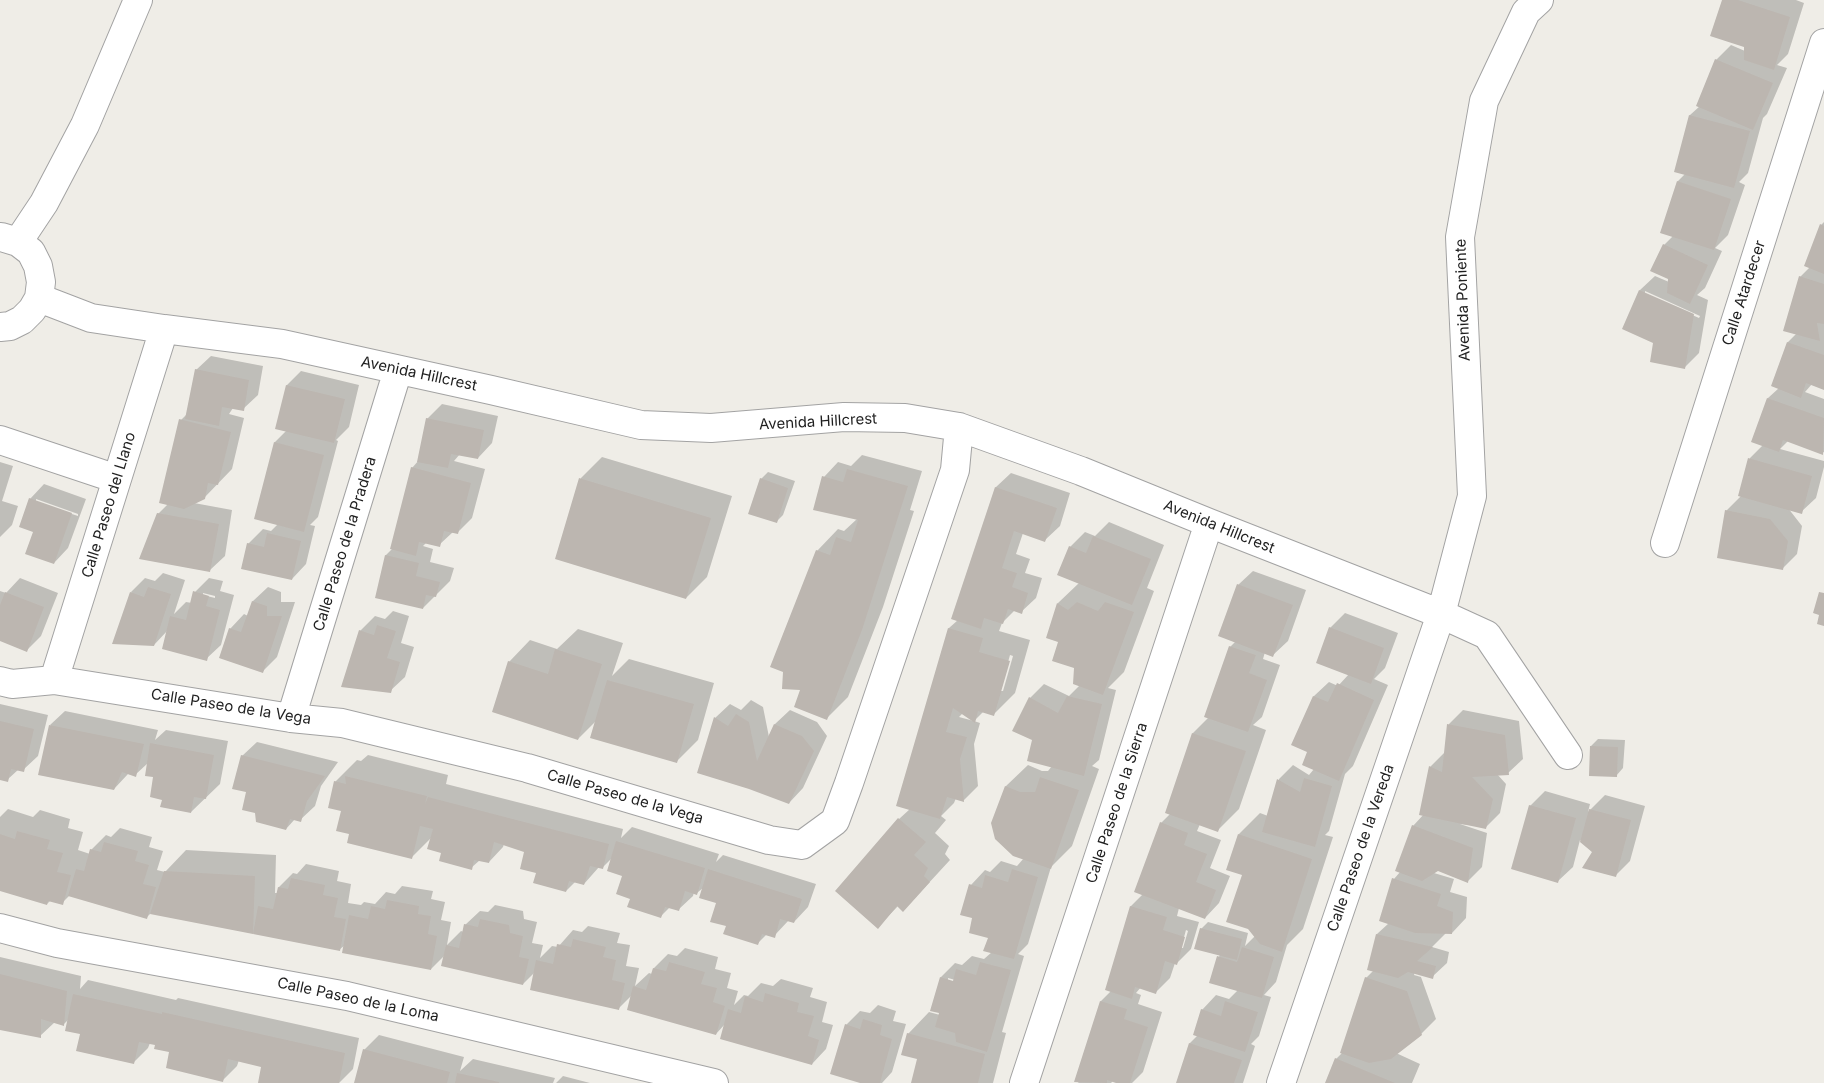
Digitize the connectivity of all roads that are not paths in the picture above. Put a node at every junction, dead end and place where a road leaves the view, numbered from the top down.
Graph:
1 (138, 0) edge
2 (1539, 0) edge
3 (1824, 43) edge
4 (9, 240) edge
5 (39, 298) junction
6 (0, 327) edge
7 (164, 329) junction
8 (398, 370) junction
9 (959, 427) junction
10 (0, 440) edge
11 (117, 479) junction
12 (1209, 523) junction
13 (1665, 543) dead end
14 (1441, 614) junction
15 (54, 680) junction
16 (0, 681) edge
17 (292, 718) junction
18 (1568, 755) dead end
19 (0, 928) edge
20 (714, 1083) edge
21 (1024, 1083) edge
22 (1281, 1083) edge

1 - 4 street
2 - 14 street, Avenida Poniente
3 - 13 street, Calle Atardecer
4 - 5 street
5 - 6 street
5 - 7 street, Avenida Hillcrest
7 - 8 street, Avenida Hillcrest
7 - 11 street, Calle Paseo del Llano
8 - 9 street, Avenida Hillcrest
8 - 17 street, Calle Paseo de la Pradera
9 - 12 street, Avenida Hillcrest
9 - 17 street, Calle Paseo de la Vega
10 - 11 street
11 - 15 street, Calle Paseo del Llano
12 - 14 street, Avenida Hillcrest
12 - 21 street, Calle Paseo de la Sierra
14 - 18 street, Avenida Hillcrest
14 - 22 street, Calle Paseo de la Vereda
15 - 16 street, Calle Paseo de la Vega
15 - 17 street, Calle Paseo de la Vega
19 - 20 street, Calle Paseo de la Loma

